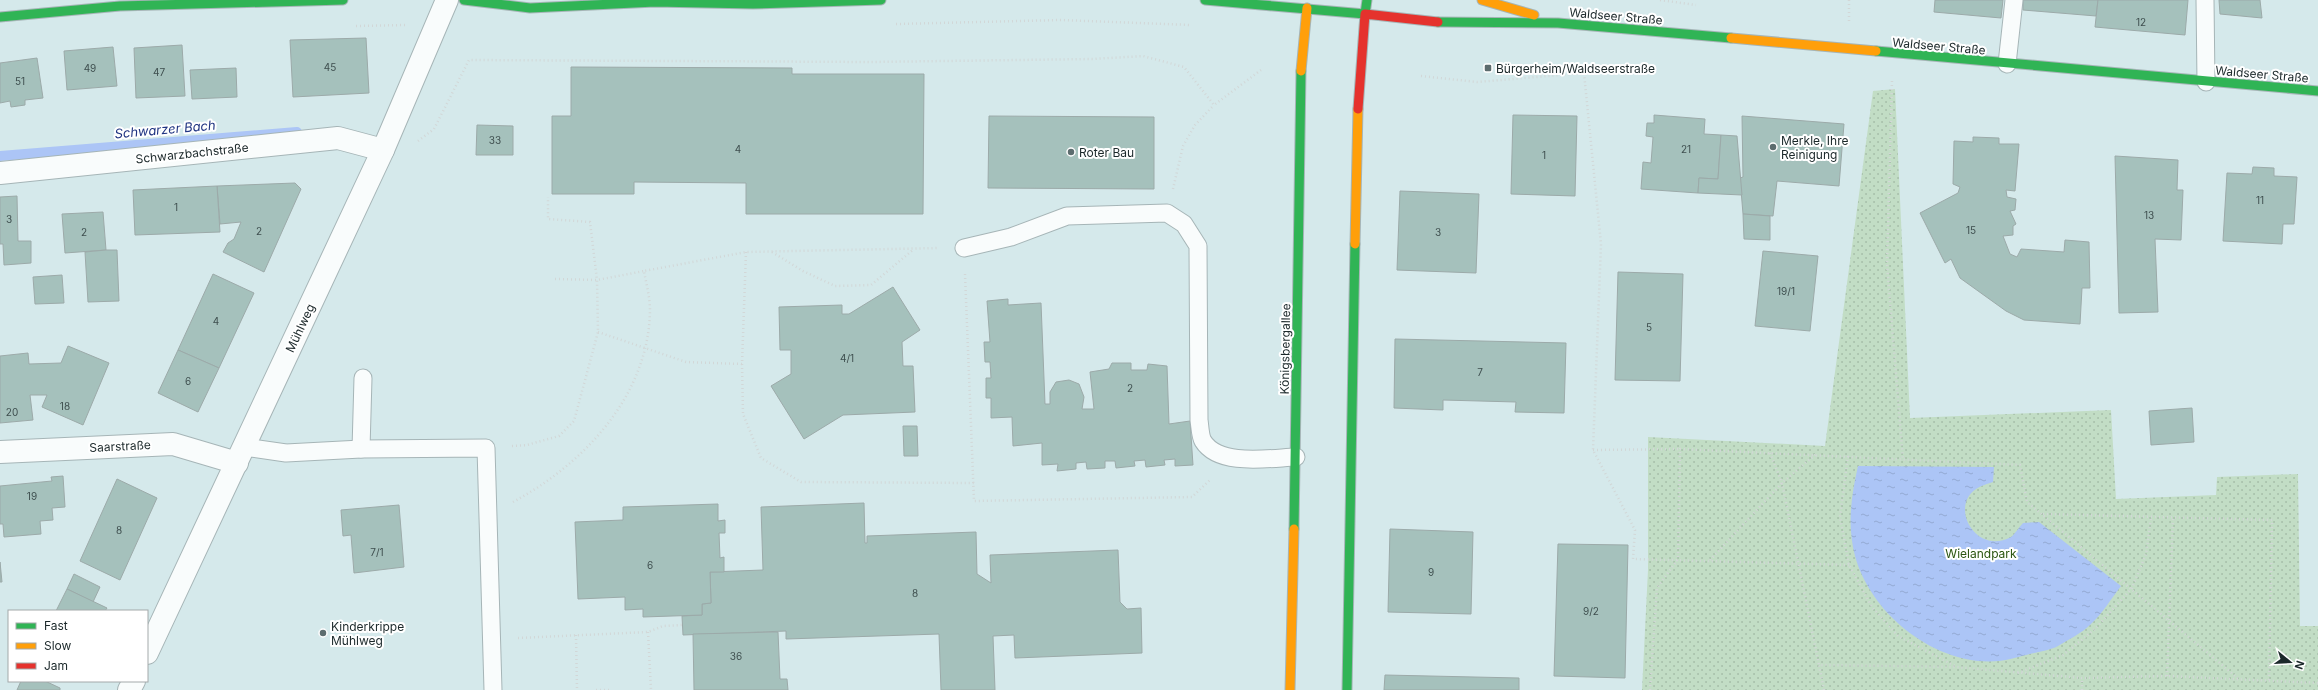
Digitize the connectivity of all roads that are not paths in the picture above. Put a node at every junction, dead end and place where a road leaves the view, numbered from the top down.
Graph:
1 (343, 0) edge
2 (447, 0) edge
3 (464, 0) edge
4 (881, 0) edge
5 (1206, 0) edge
6 (1367, 0) edge
7 (1482, 0) edge
8 (2014, 0) edge
9 (2205, 0) edge
10 (120, 3) edge
11 (1308, 4) edge
12 (1365, 14) junction
13 (0, 17) edge
14 (1558, 23) junction
15 (2007, 64) junction
16 (2206, 82) junction
17 (2318, 91) edge
18 (383, 150) junction
19 (0, 173) edge
20 (964, 248) road end
21 (363, 378) dead end
22 (361, 449) junction
23 (0, 452) edge
24 (241, 455) junction
25 (1296, 457) junction
26 (148, 651) edge
27 (493, 690) edge
28 (1290, 690) edge
29 (1347, 690) edge

1 - 10 main road
2 - 18 street, Mühlweg
3 - 4 main road
5 - 11 main road, Waldseer Straße
6 - 12 main road
7 - 14 main road, Waldseer Straße
8 - 15 lane
9 - 16 lane
10 - 13 main road
11 - 12 main road, Waldseer Straße
11 - 25 main road, Königsbergallee
12 - 14 main road, Waldseer Straße
12 - 29 main road
14 - 15 main road, Waldseer Straße
15 - 16 main road, Waldseer Straße
16 - 17 main road, Waldseer Straße
18 - 19 street, Schwarzbachstraße
18 - 24 street, Mühlweg
20 - 25 lane
21 - 22 lane
22 - 24 lane
22 - 27 lane
23 - 24 street, Saarstraße
24 - 26 street, Mühlweg
25 - 28 main road, Königsbergallee

